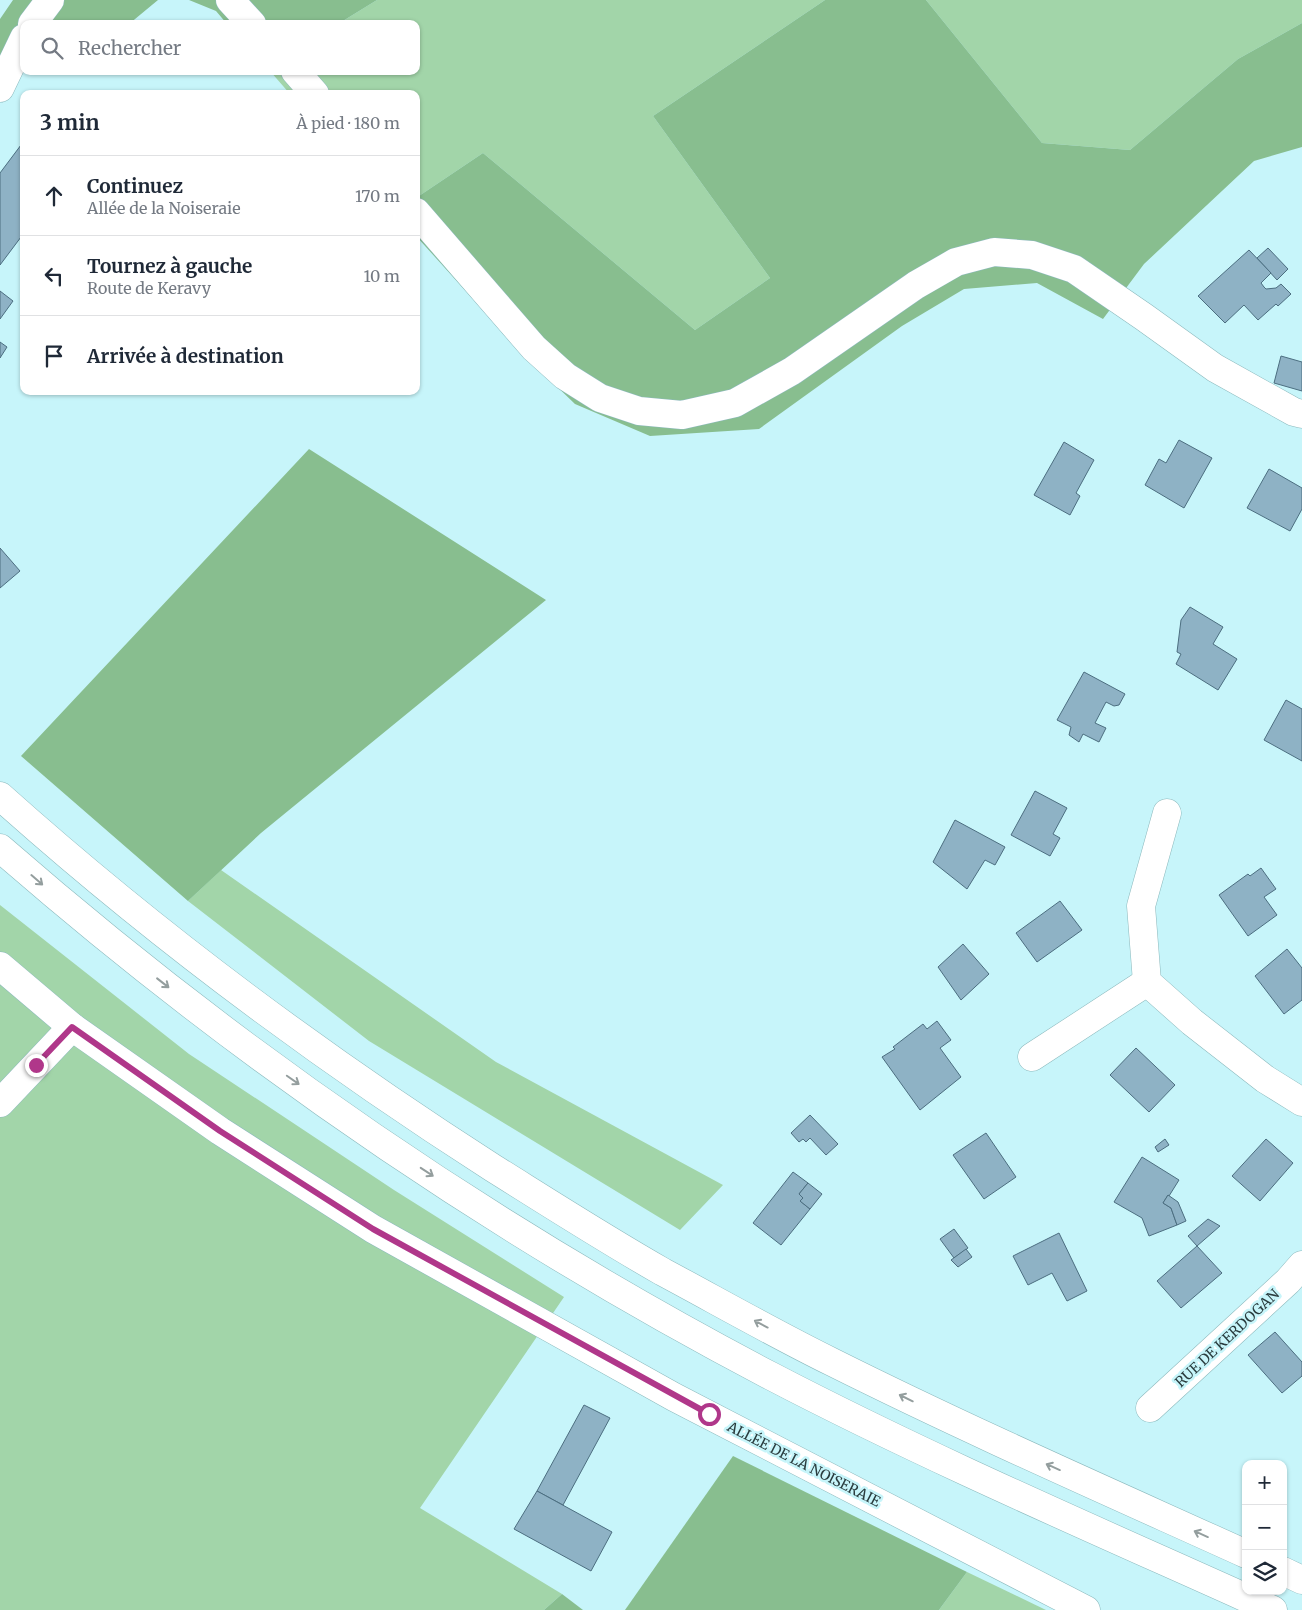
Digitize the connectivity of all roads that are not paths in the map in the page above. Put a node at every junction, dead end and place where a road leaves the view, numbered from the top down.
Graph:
1 (50, 0) edge
2 (230, 0) edge
3 (35, 20) edge
4 (248, 20) edge
5 (20, 46) edge
6 (298, 75) edge
7 (0, 88) edge
8 (312, 90) edge
9 (420, 217) edge
10 (1302, 414) edge
11 (0, 796) edge
12 (1167, 812) dead end
13 (0, 848) edge
14 (0, 966) edge
15 (1147, 982) junction
16 (72, 1027) junction
17 (1032, 1057) dead end
18 (1302, 1102) edge
19 (0, 1103) edge
20 (1302, 1265) edge
21 (1150, 1408) dead end
22 (1242, 1552) edge
23 (1287, 1573) edge
24 (1302, 1580) edge
25 (1086, 1610) edge
26 (1273, 1610) edge

1 - 3 main road
2 - 4 main road
5 - 7 main road
6 - 8 main road
9 - 10 main road
22 -> 11 main road
12 - 15 main road
13 -> 26 main road
14 - 16 main road, ALLÉE DE LA NOISERAIE
15 - 17 main road
15 - 18 main road
16 - 19 main road
16 - 25 main road, ALLÉE DE LA NOISERAIE
20 - 21 main road, RUE DE KERDOGAN
23 - 24 main road

